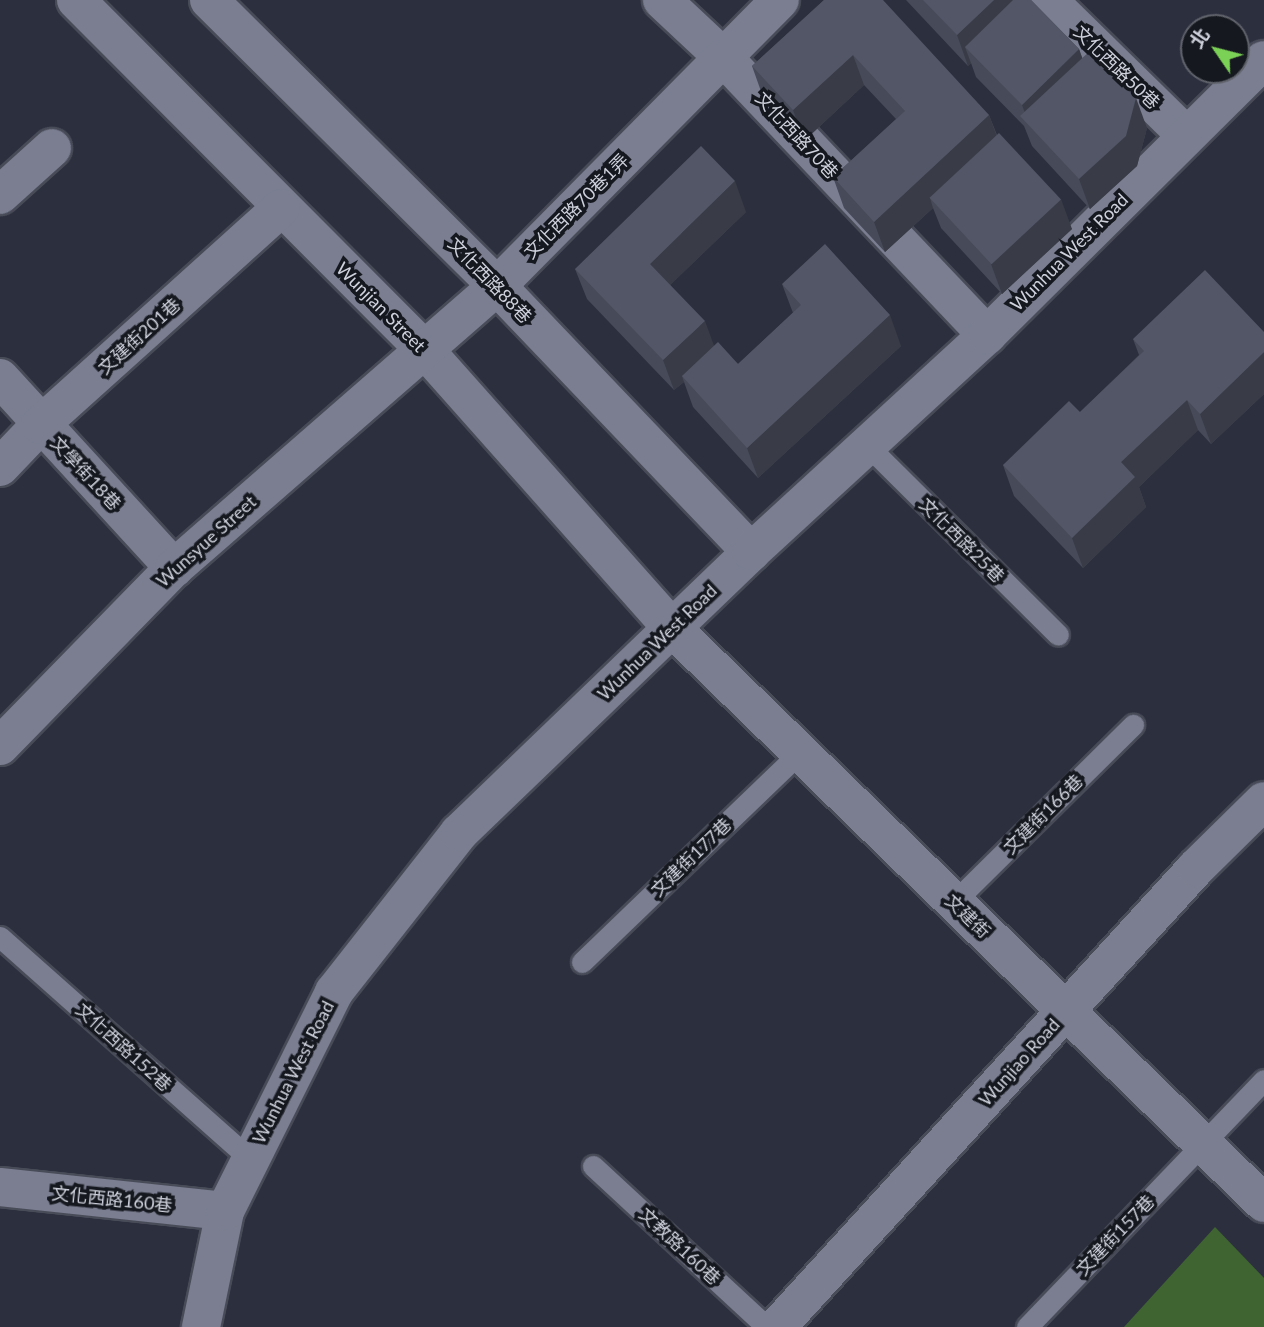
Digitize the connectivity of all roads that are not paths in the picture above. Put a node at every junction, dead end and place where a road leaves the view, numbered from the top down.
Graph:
1 (76, 0) edge
2 (662, 0) edge
3 (779, 0) edge
4 (1048, 0) edge
5 (223, 5) edge
6 (724, 58) junction
7 (1264, 60) edge
8 (1186, 135) junction
9 (52, 148) dead end
10 (0, 195) edge
11 (281, 208) junction
12 (497, 286) junction
13 (986, 335) junction
14 (425, 350) junction
15 (0, 378) edge
16 (40, 425) junction
17 (867, 445) junction
18 (0, 467) edge
19 (751, 552) junction
20 (174, 568) junction
21 (672, 628) junction
22 (1058, 635) dead end
23 (1133, 724) dead end
24 (0, 746) edge
25 (800, 752) junction
26 (1264, 801) edge
27 (954, 902) junction
28 (0, 937) edge
29 (582, 962) dead end
30 (1066, 1010) junction
31 (1264, 1080) edge
32 (1203, 1144) junction
33 (249, 1158) junction
34 (593, 1166) dead end
35 (0, 1187) edge
36 (1264, 1203) edge
37 (225, 1211) junction
38 (201, 1327) edge
39 (766, 1327) edge
40 (777, 1327) edge
41 (1027, 1327) edge

1 - 11 street, Wunjian Street
2 - 6 street, 文化西路70巷
3 - 6 street, 文化西路70巷1弄
4 - 8 street, 文化西路50巷
5 - 12 street, 文化西路88巷
6 - 12 street, 文化西路70巷1弄
6 - 13 street, 文化西路70巷
7 - 8 street, Wunhua West Road
8 - 13 street, Wunhua West Road
9 - 10 street
11 - 14 street, Wunjian Street
11 - 16 street, 文建街201巷
12 - 14 street, 文化西路70巷1弄
12 - 19 street, 文化西路88巷
13 - 17 street, Wunhua West Road
14 - 20 street, Wunsyue Street
14 - 21 street, Wunjian Street
15 - 16 street, 文學街18巷
16 - 18 street, 文建街201巷
16 - 20 street, 文學街18巷
17 - 19 street, Wunhua West Road
17 - 22 lane, 文化西路25巷
19 - 21 street, Wunhua West Road
20 - 24 street, Wunsyue Street
21 - 25 street, 文建街
21 - 33 street, Wunhua West Road
23 - 27 lane, 文建街166巷
25 - 27 street, 文建街
25 - 29 lane, 文建街177巷
26 - 30 street, Wunjiao Road
27 - 30 street, 文建街
28 - 33 lane, 文化西路152巷
30 - 32 street, 文建街
30 - 40 street, Wunjiao Road
31 - 32 lane, 文建街157巷
32 - 36 street, 文建街
32 - 41 lane, 文建街157巷
33 - 37 street, Wunhua West Road
34 - 39 lane, 文教路160巷
35 - 37 street, 文化西路160巷
37 - 38 street, Wunhua West Road

